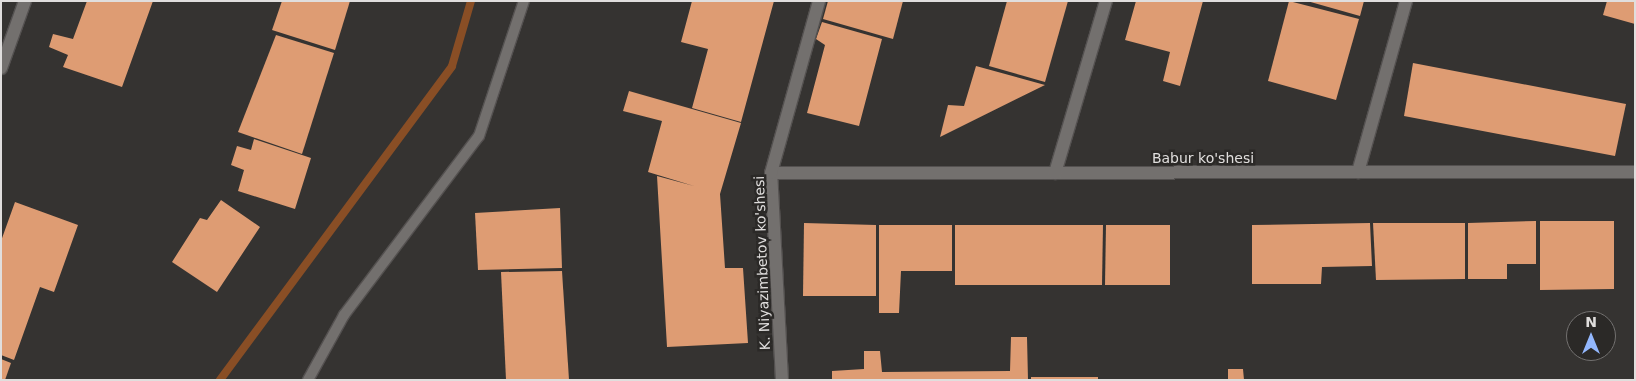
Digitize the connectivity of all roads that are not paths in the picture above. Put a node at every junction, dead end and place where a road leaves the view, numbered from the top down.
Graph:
1 (25, 1) edge
2 (524, 1) edge
3 (819, 1) edge
4 (1106, 1) edge
5 (1406, 1) edge
6 (1, 68) edge
7 (1358, 172) junction
8 (1635, 172) edge
9 (771, 173) junction
10 (1055, 173) junction
11 (308, 380) edge
12 (782, 380) edge

1 - 6 street
2 - 11 lane
3 - 9 street, K. Niyazimbetov ko'shesi
4 - 10 street
5 - 7 street
7 - 8 street, Babur ko'shesi
7 - 10 street, Babur ko'shesi
9 - 10 street, Babur ko'shesi
9 - 12 street, K. Niyazimbetov ko'shesi

